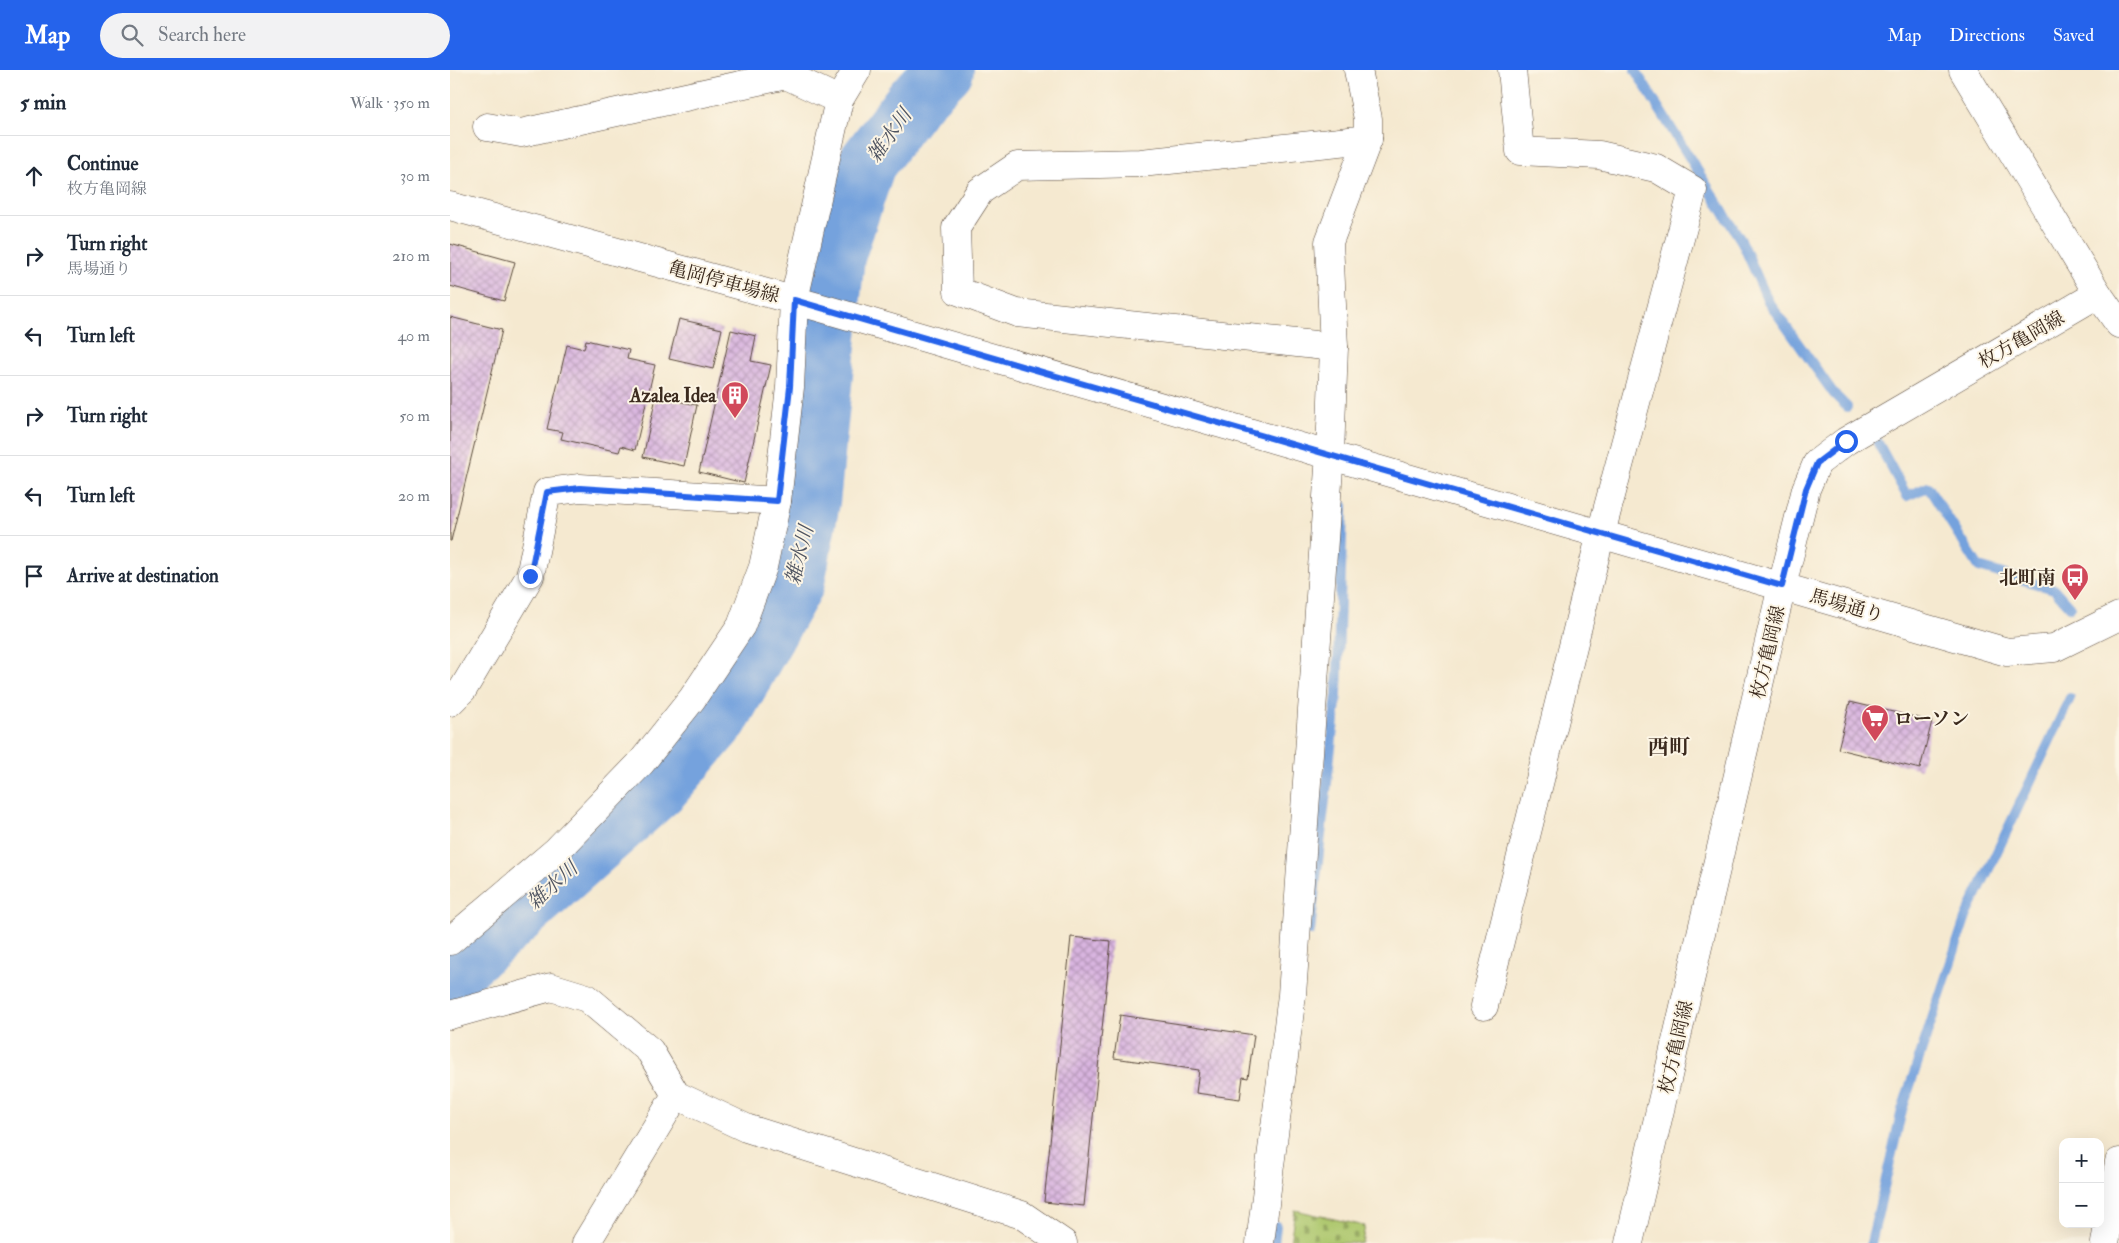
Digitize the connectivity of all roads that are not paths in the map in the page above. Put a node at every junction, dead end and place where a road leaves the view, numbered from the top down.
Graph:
1 (857, 70) edge
2 (1358, 70) edge
3 (1512, 70) edge
4 (1963, 70) edge
5 (838, 100) junction
6 (487, 128) dead end
7 (1368, 138) junction
8 (450, 206) edge
9 (2098, 294) junction
10 (806, 304) junction
11 (2119, 324) edge
12 (1334, 347) junction
13 (1330, 454) junction
14 (777, 501) junction
15 (1601, 533) junction
16 (1782, 586) junction
17 (2119, 616) edge
18 (450, 702) edge
19 (450, 941) edge
20 (1484, 1006) dead end
21 (450, 1015) edge
22 (676, 1095) junction
23 (2119, 1162) edge
24 (586, 1243) edge
25 (1063, 1243) edge
26 (1260, 1243) edge
27 (1630, 1243) edge
28 (2104, 1243) edge

1 - 5 street, 亀岡停車場線
2 - 7 street
3 - 15 street
4 - 9 street
5 - 6 street
5 - 10 street, 亀岡停車場線
7 - 12 street
7 - 12 street
8 - 10 street, 亀岡停車場線
9 - 11 street
9 - 16 street, 枚方亀岡線
10 - 13 street, 馬場通り
10 - 14 street
12 - 13 street
13 - 15 street, 馬場通り
13 - 26 street
14 - 18 street
14 - 19 street
15 - 16 street, 馬場通り
15 - 20 street
16 - 17 street, 馬場通り
16 - 27 street, 枚方亀岡線
21 - 22 street
22 - 24 street
22 - 25 street
23 - 28 street

